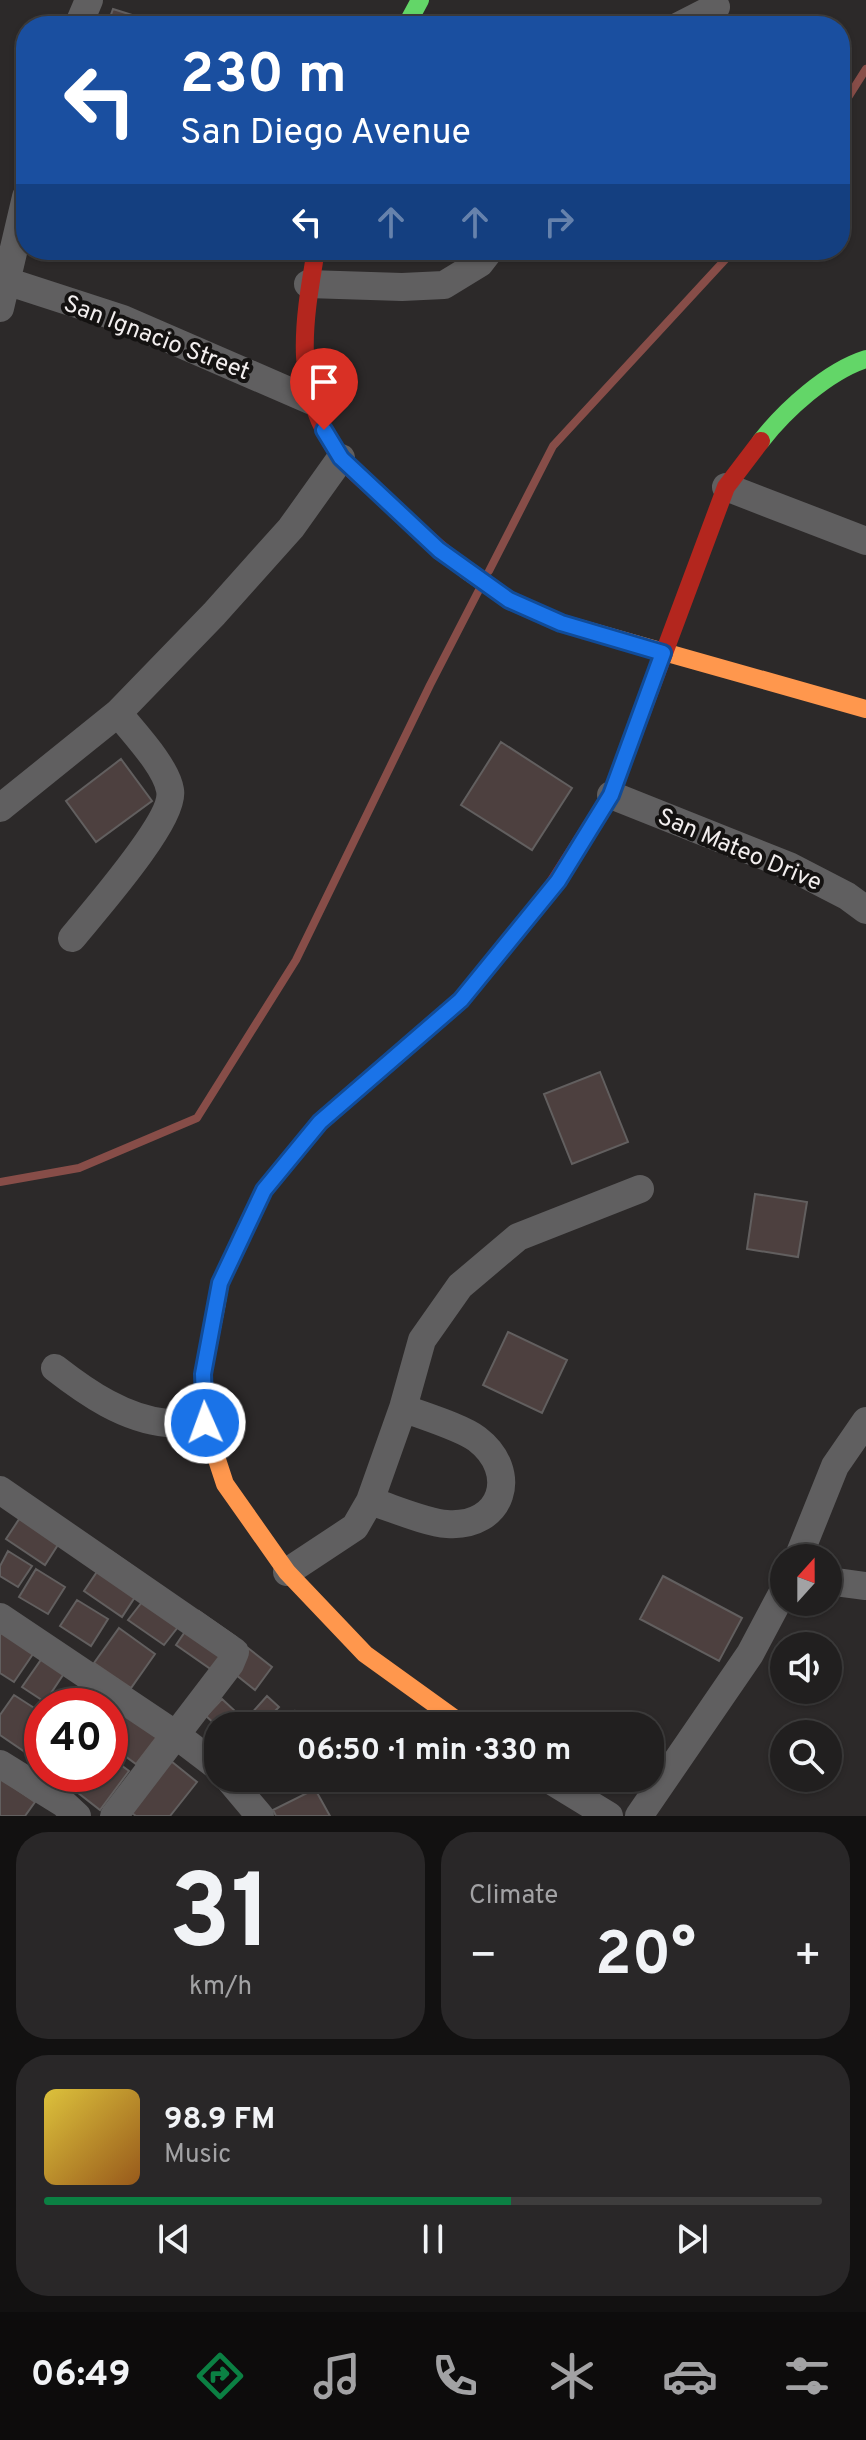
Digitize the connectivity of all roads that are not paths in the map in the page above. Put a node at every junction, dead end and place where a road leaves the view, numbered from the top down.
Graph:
1 (716, 7) dead end
2 (698, 16) edge
3 (16, 235) edge
4 (314, 260) edge
5 (482, 260) edge
6 (308, 284) junction
7 (2, 289) edge
8 (866, 359) edge
9 (312, 401) junction
10 (341, 458) junction
11 (726, 487) junction
12 (866, 541) edge
13 (663, 653) junction
14 (866, 709) edge
15 (118, 713) junction
16 (611, 795) junction
17 (0, 808) edge
18 (866, 910) edge
19 (72, 938) dead end
20 (640, 1189) dead end
21 (55, 1368) dead end
22 (403, 1408) junction
23 (866, 1421) edge
24 (205, 1423) junction
25 (0, 1490) edge
26 (370, 1501) junction
27 (804, 1544) edge
28 (287, 1572) junction
29 (842, 1583) edge
30 (866, 1586) edge
31 (770, 1616) edge
32 (0, 1617) edge
33 (446, 1712) edge
34 (176, 1735) junction
35 (204, 1756) edge
36 (0, 1764) edge
37 (240, 1792) edge
38 (570, 1792) edge
39 (65, 1812) edge
40 (114, 1816) edge
41 (260, 1816) edge
42 (609, 1816) edge
43 (639, 1816) edge

1 - 2 street
3 - 7 street
4 - 6 street
5 - 6 street
6 - 9 street
7 - 9 street, San Ignacio Street
8 - 11 street
9 - 10 street
10 - 13 street
10 - 15 street
11 - 12 street
11 - 13 street
13 - 14 street
13 - 16 street
15 - 17 street
15 - 19 street
16 - 18 street, San Mateo Drive
16 - 24 street
20 - 22 street
21 - 24 street
22 - 26 street
22 - 26 street
23 - 27 street
24 - 28 street
25 - 34 street
26 - 28 street
28 - 33 street
29 - 30 street
31 - 43 street
32 - 34 street
34 - 35 street
34 - 40 street
36 - 39 street
37 - 41 street
38 - 42 street

